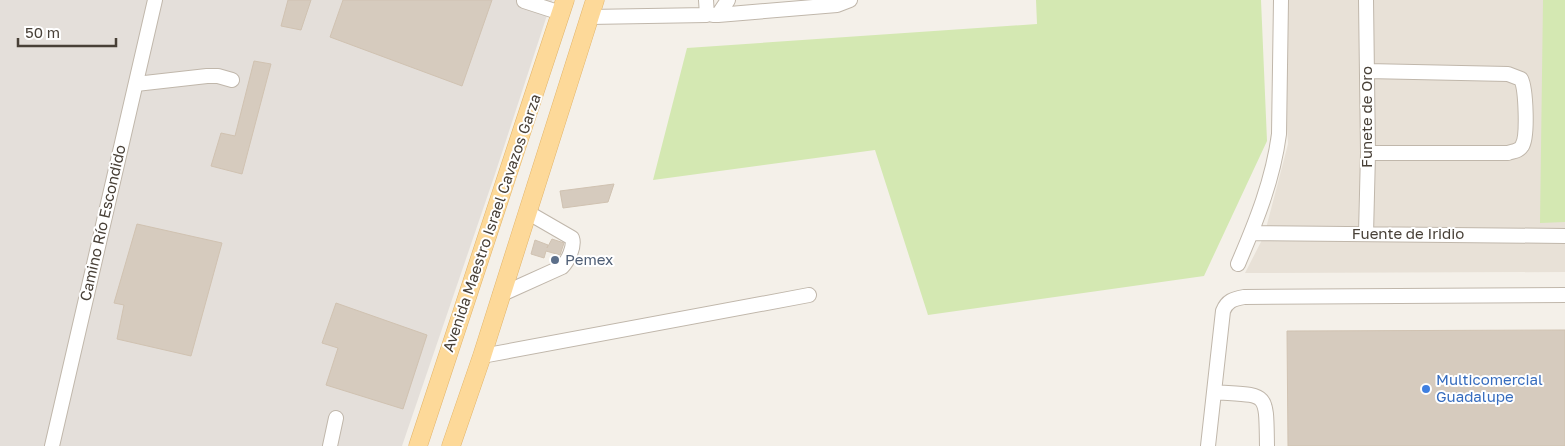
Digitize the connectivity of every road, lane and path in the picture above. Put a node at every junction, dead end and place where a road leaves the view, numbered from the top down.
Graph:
1 (155, 0) edge
2 (595, 0) edge
3 (706, 0) edge
4 (728, 0) edge
5 (850, 0) edge
6 (1281, 0) edge
7 (1366, 0) edge
8 (524, 1) edge
9 (563, 7) edge
10 (713, 15) junction
11 (589, 17) junction
12 (547, 58) junction
13 (573, 66) junction
14 (1367, 71) junction
15 (232, 80) dead end
16 (136, 84) junction
17 (522, 131) junction
18 (551, 139) junction
19 (1368, 153) junction
20 (527, 212) junction
21 (1251, 233) junction
22 (1366, 234) junction
23 (1565, 236) edge
24 (1238, 264) dead end
25 (809, 294) dead end
26 (500, 295) junction
27 (1565, 295) edge
28 (482, 356) junction
29 (1214, 392) junction
30 (336, 418) dead end
31 (52, 446) edge
32 (330, 446) edge
33 (418, 446) edge
34 (451, 446) edge
35 (1208, 446) edge
36 (1267, 446) edge

1 - 16 street, Camino Río Escondido
2 - 11 main road, Avenida Maestro Israel Cavazos Garza
3 - 10 street
4 - 10 street
5 - 10 street
6 - 21 street
7 - 14 street, Funete de Oro
8 - 9 street
9 - 12 main road, Avenida Maestro Israel Cavazos Garza
10 - 11 street
11 - 13 main road, Avenida Maestro Israel Cavazos Garza
12 - 13 main road
12 - 17 main road, Avenida Maestro Israel Cavazos Garza
13 - 18 main road, Avenida Maestro Israel Cavazos Garza
14 - 19 street, Funete de Oro
14 - 19 street
15 - 16 street
16 - 31 street, Camino Río Escondido
17 - 18 main road
17 - 33 main road, Avenida Maestro Israel Cavazos Garza
18 - 20 main road, Avenida Maestro Israel Cavazos Garza
19 - 22 street, Funete de Oro
20 - 26 main road, Avenida Maestro Israel Cavazos Garza
20 - 26 street
21 - 22 street, Fuente de Iridio
21 - 24 street
22 - 23 street, Fuente de Iridio
25 - 28 street
26 - 28 main road, Avenida Maestro Israel Cavazos Garza
27 - 29 street
28 - 34 main road, Avenida Maestro Israel Cavazos Garza
29 - 35 street
29 - 36 street
30 - 32 street

